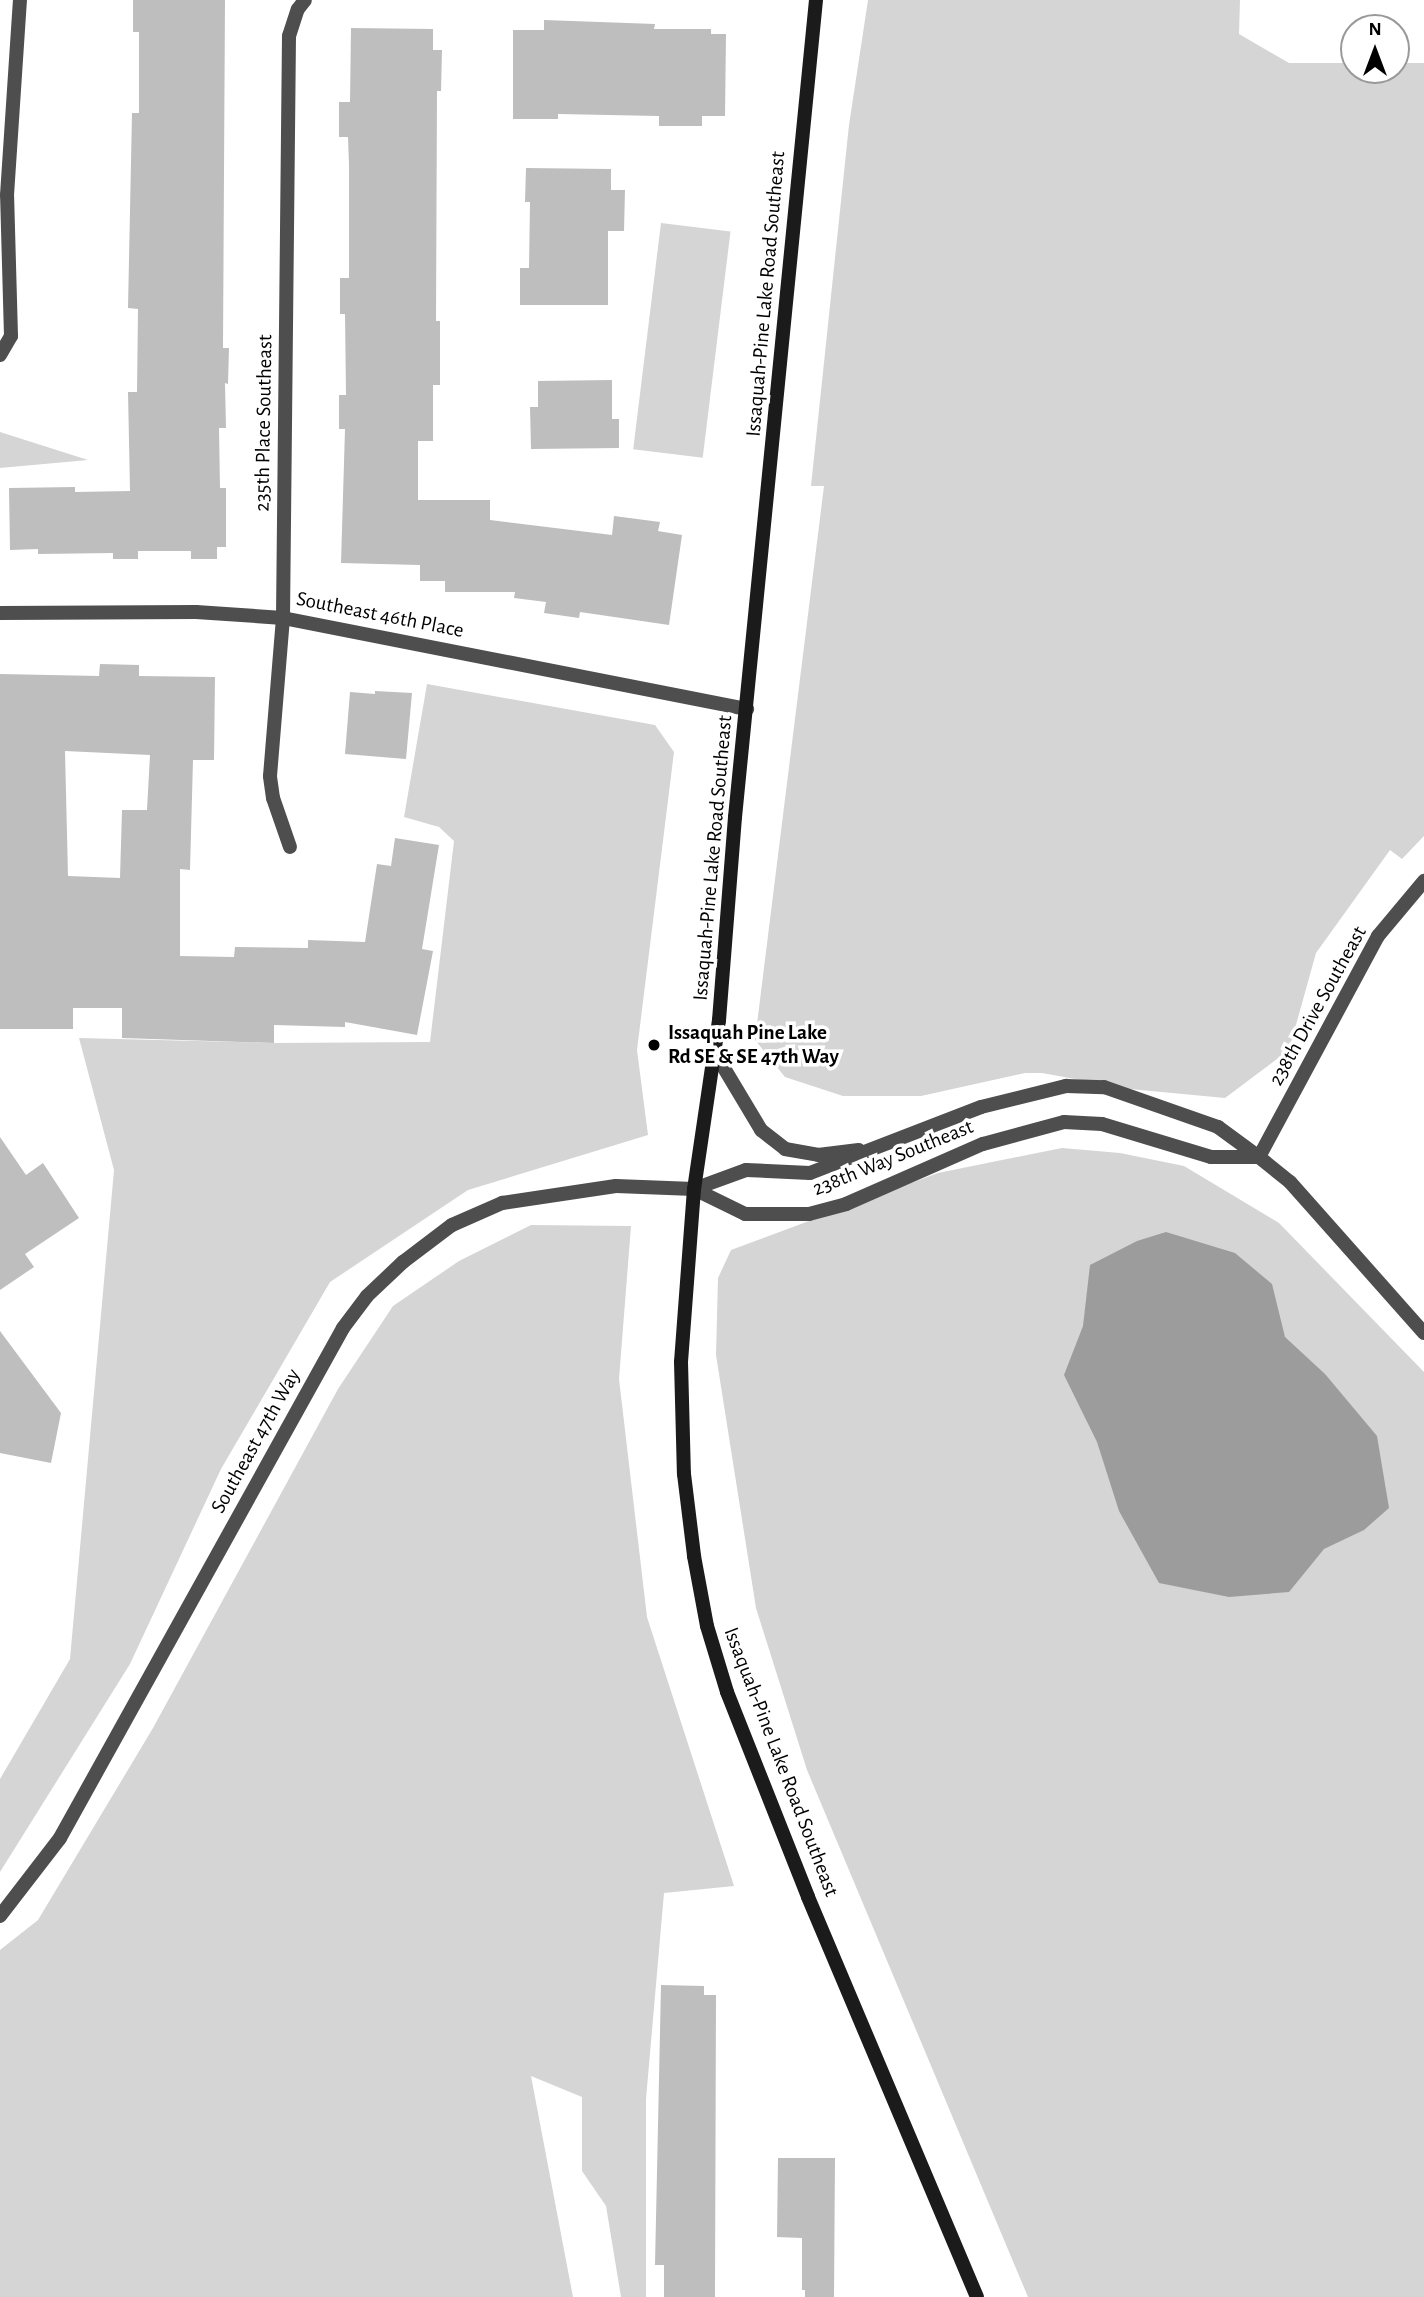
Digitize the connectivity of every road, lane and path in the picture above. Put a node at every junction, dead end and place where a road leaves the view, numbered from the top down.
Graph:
1 (20, 0) edge
2 (305, 0) edge
3 (816, 0) edge
4 (0, 355) edge
5 (0, 613) edge
6 (283, 618) junction
7 (747, 709) junction
8 (290, 847) dead end
9 (1424, 881) edge
10 (715, 1052) junction
11 (881, 1148) junction
12 (1259, 1157) junction
13 (694, 1189) junction
14 (1424, 1333) edge
15 (0, 1916) edge
16 (977, 2297) edge

1 - 4 street
2 - 6 street, 235th Place Southeast
3 - 7 main road, Issaquah-Pine Lake Road Southeast
5 - 6 street, Southeast 46th Place
6 - 7 street, Southeast 46th Place
6 - 8 street, 235th Place Southeast
7 - 10 main road, Issaquah-Pine Lake Road Southeast
9 - 12 street, 238th Drive Southeast
10 - 11 street, 238th Way Southeast
10 - 13 main road, Issaquah-Pine Lake Road Southeast
11 - 12 street, 238th Way Southeast
11 - 13 street, 238th Way Southeast
12 - 13 street, 238th Way Southeast
12 - 14 street, 238th Way Southeast
13 - 15 street, Southeast 47th Way
13 - 16 main road, Issaquah-Pine Lake Road Southeast

